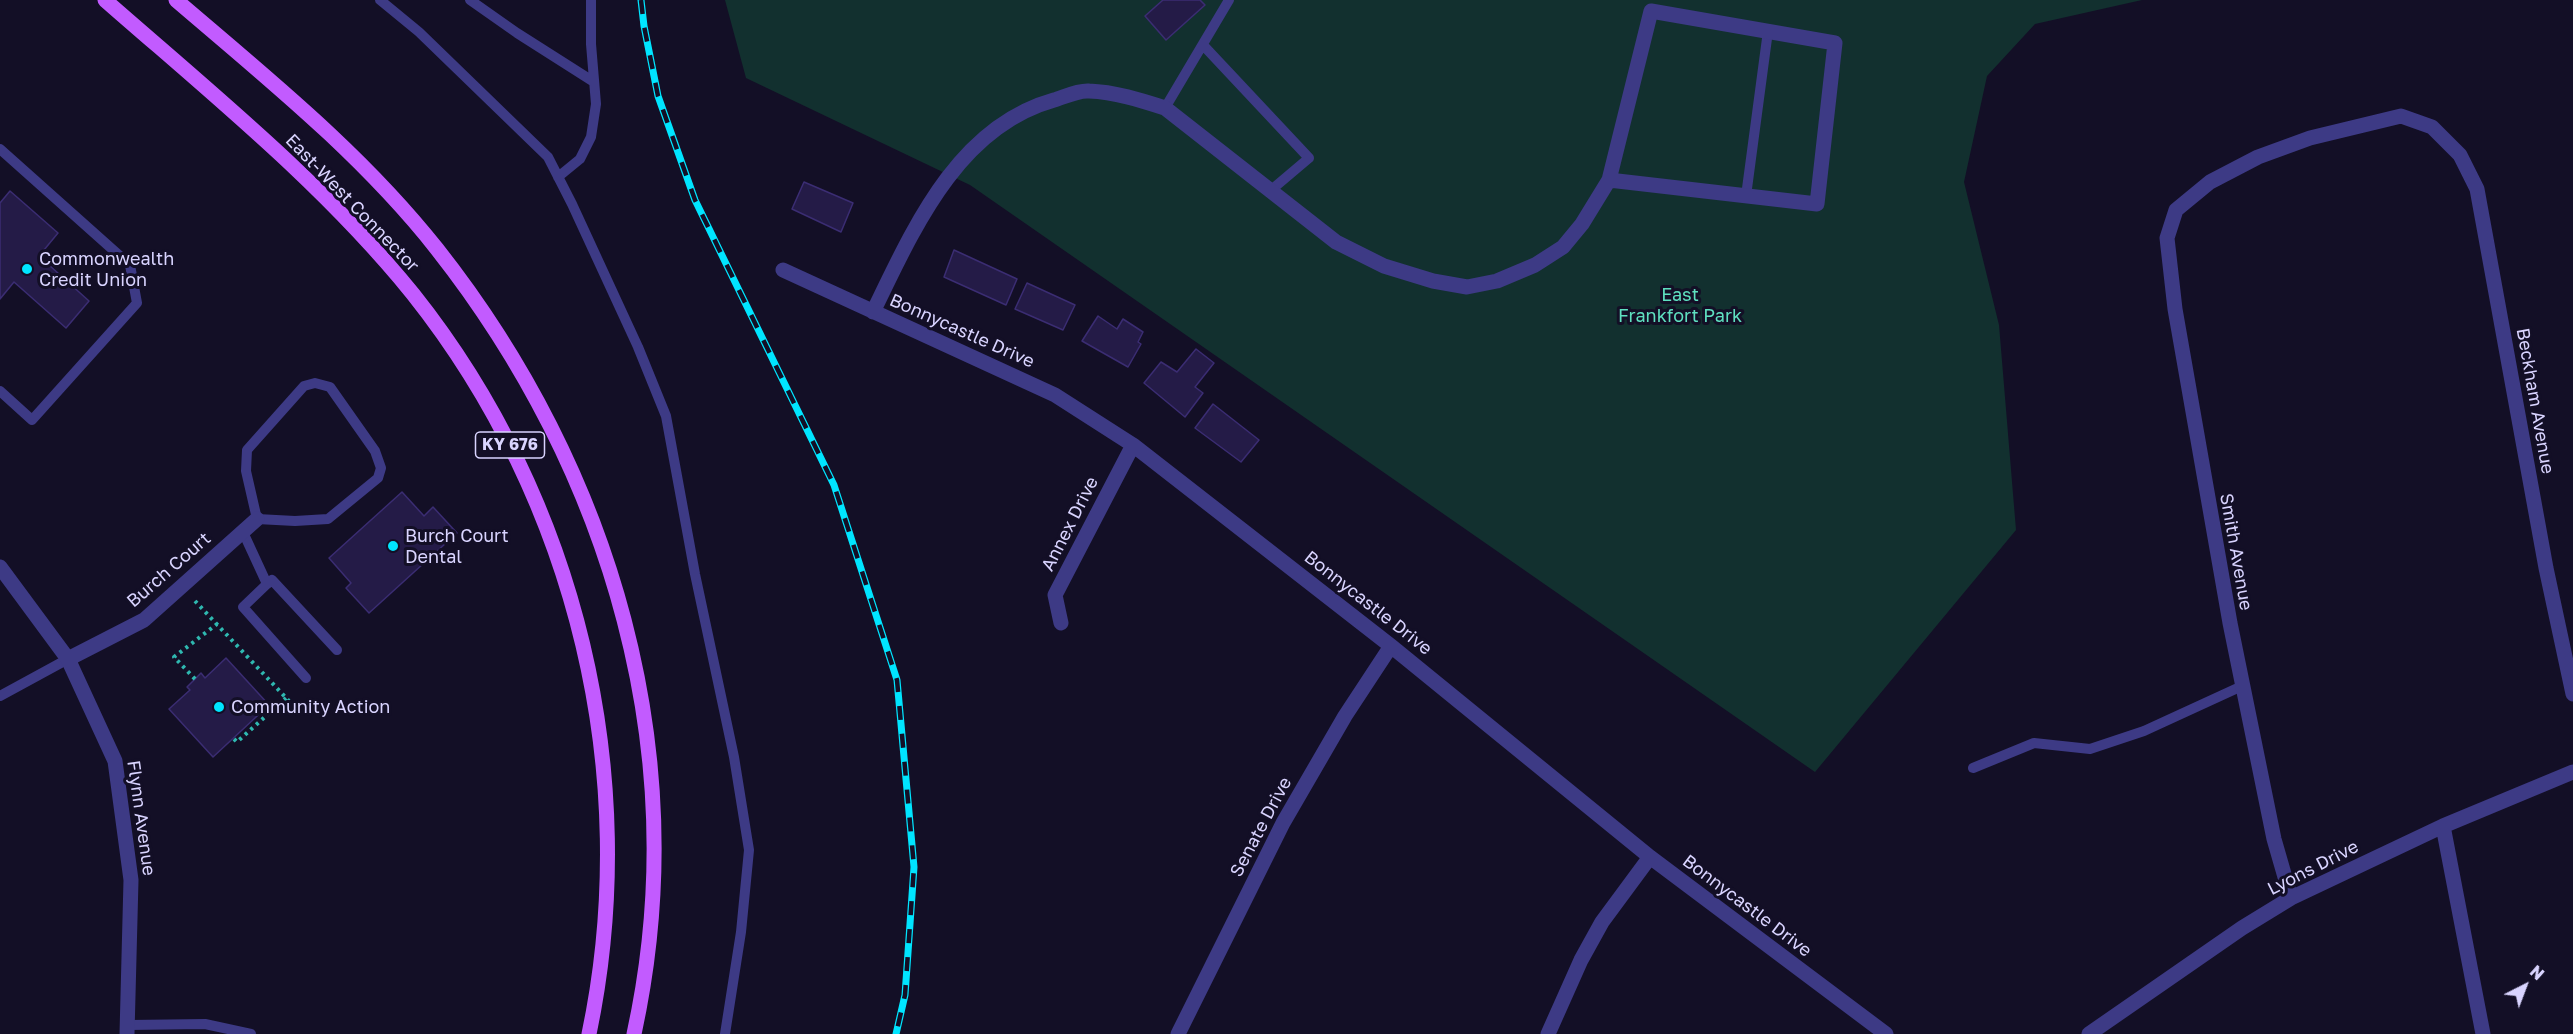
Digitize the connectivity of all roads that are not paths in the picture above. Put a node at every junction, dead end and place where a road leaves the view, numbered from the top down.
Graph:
1 (105, 0) edge
2 (176, 0) edge
3 (380, 0) edge
4 (470, 0) edge
5 (591, 0) edge
6 (1229, 0) edge
7 (1767, 31) junction
8 (1203, 45) junction
9 (594, 82) junction
10 (1165, 108) junction
11 (2432, 127) joint
12 (0, 148) edge
13 (558, 177) junction
14 (1609, 180) junction
15 (1270, 191) junction
16 (1746, 196) junction
17 (783, 270) dead end
18 (873, 312) junction
19 (0, 392) edge
20 (1133, 445) junction
21 (257, 519) junction
22 (243, 532) junction
23 (0, 567) edge
24 (267, 584) junction
25 (1061, 623) dead end
26 (1391, 646) junction
27 (337, 650) dead end
28 (68, 659) junction
29 (306, 678) dead end
30 (2242, 686) junction
31 (2573, 694) edge
32 (0, 696) edge
33 (1973, 768) dead end
34 (2573, 772) edge
35 (2443, 826) junction
36 (1650, 857) junction
37 (2291, 898) junction
38 (128, 1029) edge
39 (251, 1034) edge
40 (589, 1034) edge
41 (634, 1034) edge
42 (725, 1034) edge
43 (1178, 1034) edge
44 (1548, 1034) edge
45 (1886, 1034) edge
46 (2089, 1034) edge
47 (2482, 1034) edge

1 - 40 main road, East-West Connector / KY 676
2 - 41 main road, East-West Connector / KY 676
3 - 13 lane
4 - 9 lane
5 - 9 lane
6 - 8 lane
7 - 14 street
7 - 16 lane
7 - 16 street
8 - 10 lane
8 - 15 lane
9 - 13 lane
10 - 15 street
10 - 18 street
11 - 30 street, Smith Avenue
11 - 31 street, Beckham Avenue
12 - 19 lane
13 - 42 lane
14 - 15 street
14 - 16 street
17 - 18 street, Bonnycastle Drive
18 - 20 street, Bonnycastle Drive
20 - 25 street, Annex Drive
20 - 26 street, Bonnycastle Drive
21 - 21 lane
21 - 22 street, Burch Court
22 - 24 lane
22 - 28 street, Burch Court
23 - 28 street, Flynn Avenue
24 - 27 lane
24 - 29 lane
26 - 36 street, Bonnycastle Drive
26 - 43 street, Senate Drive
28 - 32 lane
28 - 38 street, Flynn Avenue
30 - 33 lane
30 - 37 street, Smith Avenue
34 - 35 street, Lyons Drive
35 - 37 street, Lyons Drive
35 - 47 street
36 - 44 street
36 - 45 street, Bonnycastle Drive
37 - 46 street, Lyons Drive
38 - 39 lane

